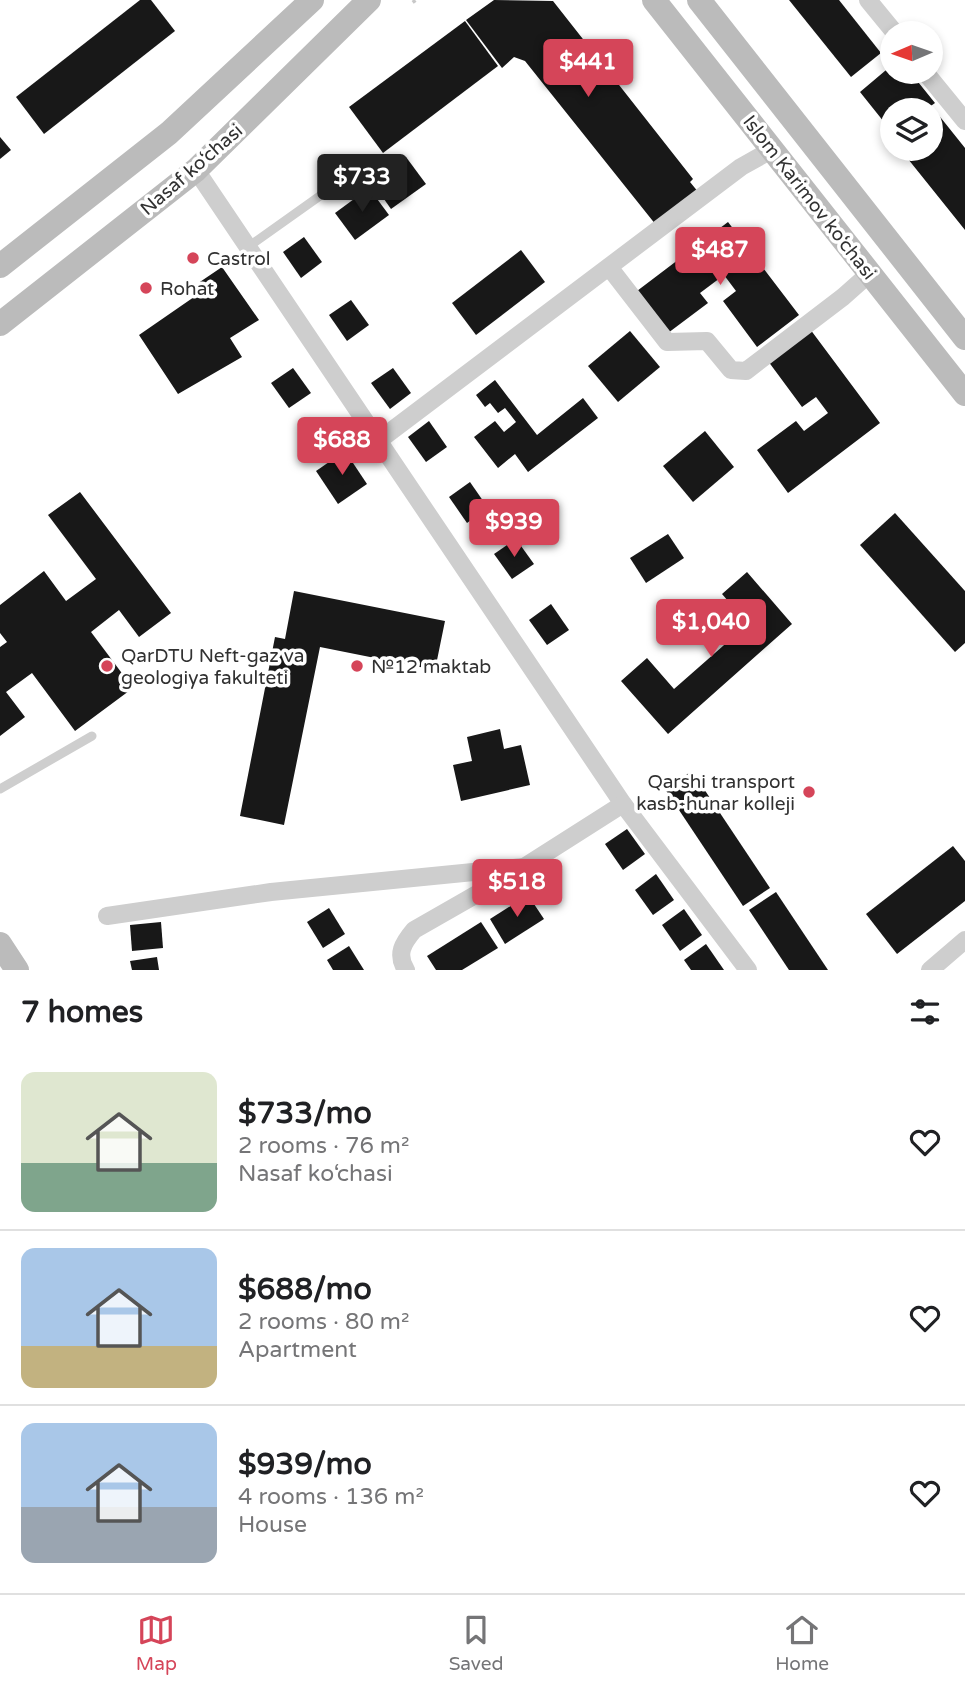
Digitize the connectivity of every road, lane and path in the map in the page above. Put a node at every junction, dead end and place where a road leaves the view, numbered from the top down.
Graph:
1 (312, 0) edge
2 (369, 0) edge
3 (654, 0) edge
4 (699, 0) edge
5 (868, 0) edge
6 (885, 21) edge
7 (935, 84) edge
8 (965, 121) edge
9 (773, 149) junction
10 (362, 166) dead end
11 (196, 170) junction
12 (248, 247) junction
13 (0, 266) edge
14 (609, 267) junction
15 (870, 273) junction
16 (0, 324) edge
17 (965, 338) edge
18 (965, 394) edge
19 (378, 441) junction
20 (92, 736) dead end
21 (0, 789) edge
22 (623, 804) junction
23 (524, 867) junction
24 (107, 916) dead end
25 (965, 940) edge
26 (0, 944) edge
27 (17, 970) edge
28 (406, 970) edge
29 (748, 970) edge
30 (930, 970) edge

1 - 13 main road
2 - 11 main road, Nasaf ko‘chasi
3 - 9 main road, Islom Karimov ko‘chasi
4 - 17 main road, Islom Karimov ko‘chasi
5 - 6 street
7 - 8 street
9 - 14 street
9 - 15 main road, Islom Karimov ko‘chasi
10 - 12 lane
11 - 12 street
11 - 16 main road, Nasaf ko‘chasi
12 - 19 street
14 - 15 street
14 - 19 street
15 - 18 main road, Islom Karimov ko‘chasi
19 - 22 street
20 - 21 lane
22 - 23 street
22 - 29 street
23 - 24 street
23 - 28 street
25 - 30 street
26 - 27 main road

